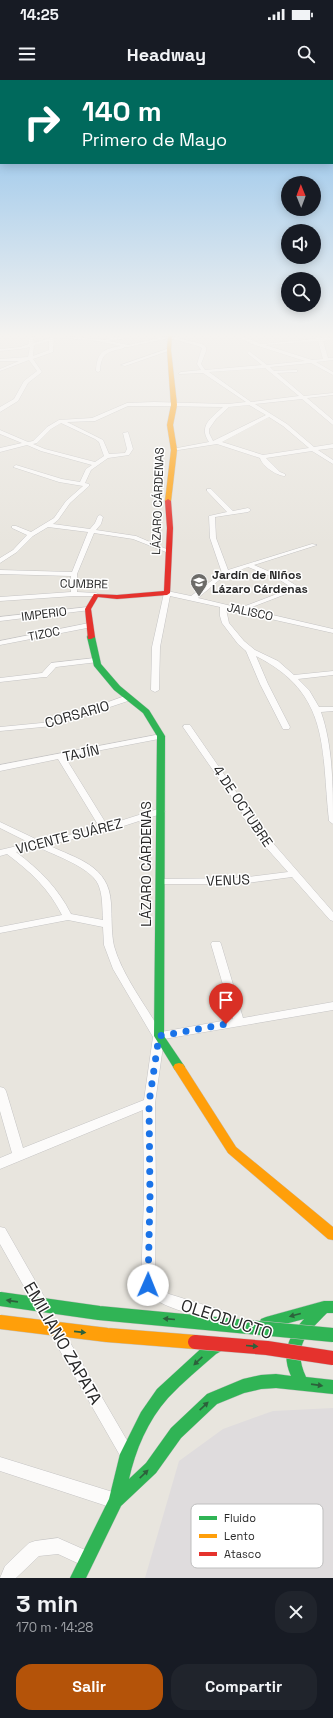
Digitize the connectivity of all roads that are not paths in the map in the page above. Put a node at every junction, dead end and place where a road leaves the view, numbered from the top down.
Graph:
1 (174, 405) junction
2 (241, 405) edge
3 (253, 405) edge
4 (312, 405) edge
5 (228, 406) junction
6 (270, 415) junction
7 (61, 421) junction
8 (333, 422) edge
9 (0, 432) edge
10 (126, 433) dead end
11 (215, 443) junction
12 (29, 444) junction
13 (333, 446) edge
14 (313, 449) junction
15 (0, 450) edge
16 (174, 450) junction
17 (108, 456) junction
18 (263, 457) junction
19 (333, 462) edge
20 (96, 464) junction
21 (16, 467) dead end
22 (283, 475) dead end
23 (82, 484) junction
24 (209, 490) dead end
25 (248, 510) dead end
26 (232, 514) junction
27 (100, 517) dead end
28 (47, 525) junction
29 (14, 527) dead end
30 (92, 530) junction
31 (31, 535) junction
32 (314, 545) dead end
33 (168, 551) junction
34 (0, 561) edge
35 (248, 566) junction
36 (0, 572) edge
37 (74, 574) junction
38 (226, 574) junction
39 (166, 593) junction
40 (74, 594) junction
41 (96, 596) junction
42 (0, 599) edge
43 (192, 599) junction
44 (223, 607) junction
45 (88, 608) junction
46 (242, 609) junction
47 (0, 619) edge
48 (89, 625) junction
49 (333, 631) edge
50 (0, 643) edge
51 (249, 649) junction
52 (95, 660) junction
53 (333, 673) edge
54 (293, 678) junction
55 (0, 680) edge
56 (155, 690) dead end
57 (131, 700) junction
58 (333, 708) edge
59 (317, 710) junction
60 (187, 727) dead end
61 (286, 727) dead end
62 (0, 729) edge
63 (161, 736) junction
64 (60, 757) junction
65 (0, 768) edge
66 (161, 811) junction
67 (333, 821) edge
68 (0, 825) edge
69 (105, 829) junction
70 (39, 845) junction
71 (5, 852) edge
72 (296, 874) junction
73 (160, 882) junction
74 (68, 917) junction
75 (333, 918) edge
76 (107, 924) junction
77 (0, 930) edge
78 (216, 944) dead end
79 (333, 1006) edge
80 (238, 1021) junction
81 (159, 1036) junction
82 (0, 1091) edge
83 (149, 1103) junction
84 (18, 1155) junction
85 (0, 1164) edge
86 (0, 1232) edge
87 (333, 1235) edge
88 (0, 1299) edge
89 (333, 1300) edge
90 (328, 1307) edge
91 (0, 1322) edge
92 (257, 1326) junction
93 (333, 1335) edge
94 (295, 1344) junction
95 (333, 1358) edge
96 (300, 1383) junction
97 (333, 1387) edge
98 (127, 1454) junction
99 (0, 1464) edge
100 (116, 1501) junction
101 (86, 1560) junction
102 (8, 1578) edge
103 (78, 1578) edge

1 - 5 street
1 - 7 street
1 - 16 street, LÁZARO CÁRDENAS
2 - 5 street
3 - 6 street
4 - 8 street
5 - 11 street
6 - 11 street
6 - 14 street
7 - 12 street
7 - 17 street
9 - 12 street
10 - 17 street
11 - 16 street
11 - 18 street
12 - 15 street
12 - 20 street
13 - 14 street
14 - 18 street
14 - 19 street
16 - 33 street, LÁZARO CÁRDENAS
17 - 20 street
18 - 22 street
20 - 23 street
21 - 23 street
23 - 28 street
24 - 26 street
25 - 26 street
26 - 38 street
27 - 30 street
28 - 30 street
28 - 31 street
29 - 31 street
30 - 33 street
30 - 37 street
31 - 34 street
32 - 35 street
33 - 39 street, LÁZARO CÁRDENAS
35 - 38 street
35 - 46 street
36 - 37 street
37 - 40 street
38 - 43 street
39 - 41 street, CUMBRE
39 - 43 street, JALISCO
39 - 56 street, LÁZARO CÁRDENAS
40 - 41 street, CUMBRE
40 - 42 street, CUMBRE
41 - 45 street
43 - 44 street, JALISCO
44 - 46 street, JALISCO
44 - 51 street
45 - 47 street, IMPERIO
45 - 48 street
46 - 49 street, JALISCO
48 - 50 street, TIZOC
48 - 52 street
51 - 54 street
51 - 61 street
52 - 55 street
52 - 57 street
53 - 54 street
54 - 59 street
57 - 62 street, CORSARIO
57 - 63 street
58 - 59 street
59 - 67 street
60 - 72 street, 4 DE OCTUBRE
63 - 64 street, TAJÍN
63 - 66 street, LÁZARO CÁRDENAS
64 - 65 street, TAJÍN
64 - 69 street
66 - 69 street, VICENTE SUÁREZ
66 - 73 street, LÁZARO CÁRDENAS
68 - 70 street
69 - 70 street, VICENTE SUÁREZ
70 - 71 street, VICENTE SUÁREZ
70 - 76 street
71 - 74 street
72 - 73 street, VENUS
72 - 75 street, 4 DE OCTUBRE
73 - 81 street, LÁZARO CÁRDENAS
74 - 76 street
74 - 77 street
76 - 81 street
78 - 80 street
79 - 80 street
80 - 81 street
81 - 83 street, OLEODUCTO
81 - 87 street
82 - 84 street
83 - 84 street
83 - 92 street, OLEODUCTO
84 - 85 street
86 - 98 street, EMILIANO ZAPATA
93 -> 88 street, bridge
89 - 90 street
90 -> 92 street
90 - 94 street
91 -> 95 street, bridge
92 - 94 street, OLEODUCTO
92 -> 98 street, bridge
94 - 96 street
96 -> 97 street
100 -> 96 street
98 - 100 street
99 - 100 street
100 - 101 street
101 - 102 street
101 - 103 street

